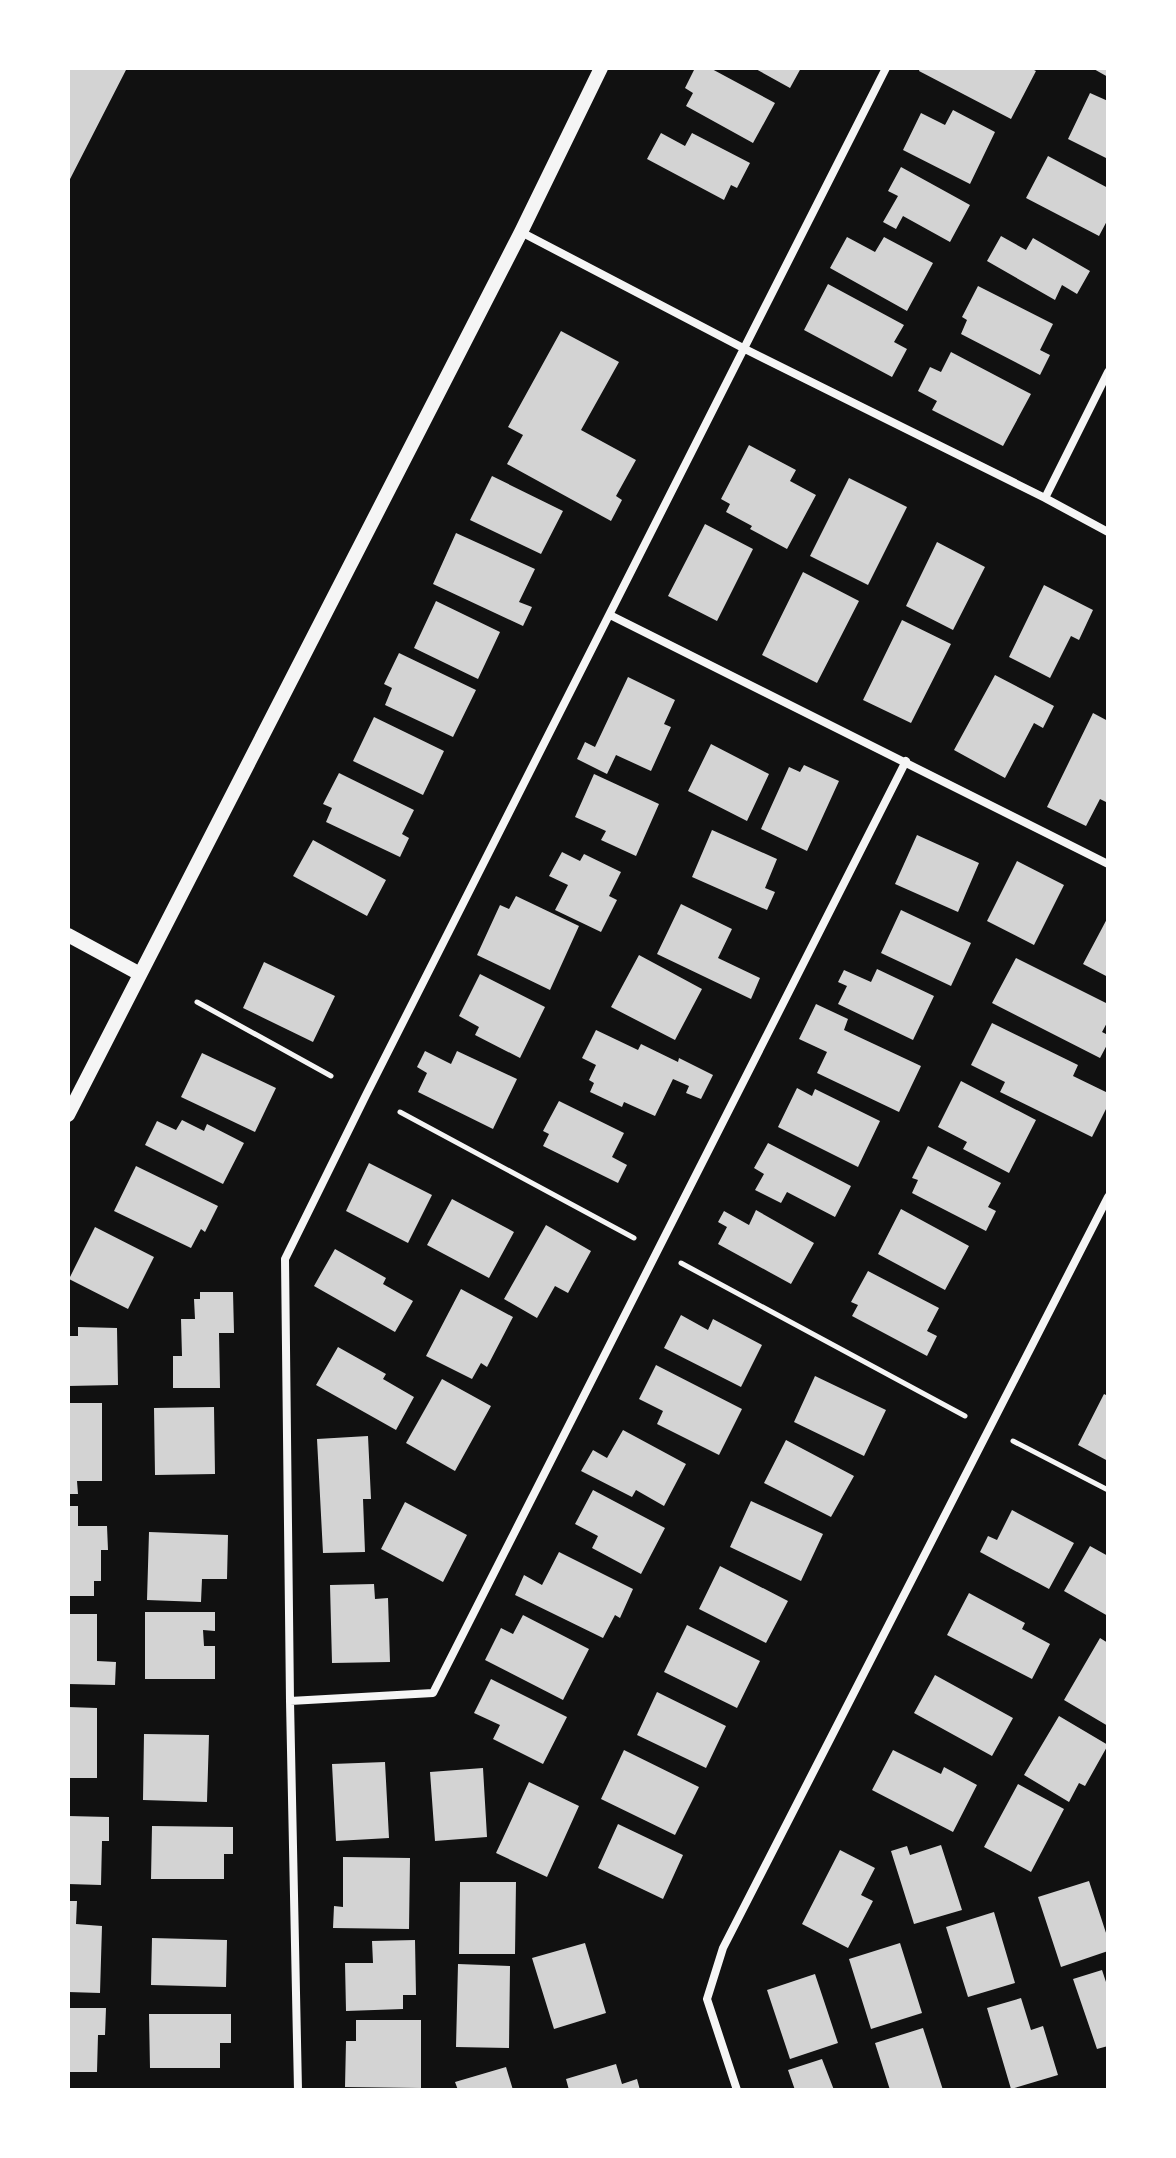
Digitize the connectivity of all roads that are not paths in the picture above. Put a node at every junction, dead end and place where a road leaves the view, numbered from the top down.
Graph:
1 (601, 68) edge
2 (886, 68) edge
3 (521, 232) junction
4 (745, 349) junction
5 (1108, 372) edge
6 (1045, 498) junction
7 (1108, 532) edge
8 (610, 615) junction
9 (906, 761) junction
10 (1108, 864) edge
11 (68, 935) edge
12 (140, 974) junction
13 (68, 1115) edge
14 (1108, 1197) edge
15 (290, 1701) junction
16 (298, 2090) edge
17 (737, 2090) edge

1 - 3 street
2 - 4 street
3 - 4 street
3 - 12 street
4 - 6 street
4 - 8 street
5 - 6 street
6 - 7 street
8 - 9 street
8 - 15 street
9 - 10 street
9 - 15 street
11 - 12 street
12 - 13 street
14 - 17 street
15 - 16 street

